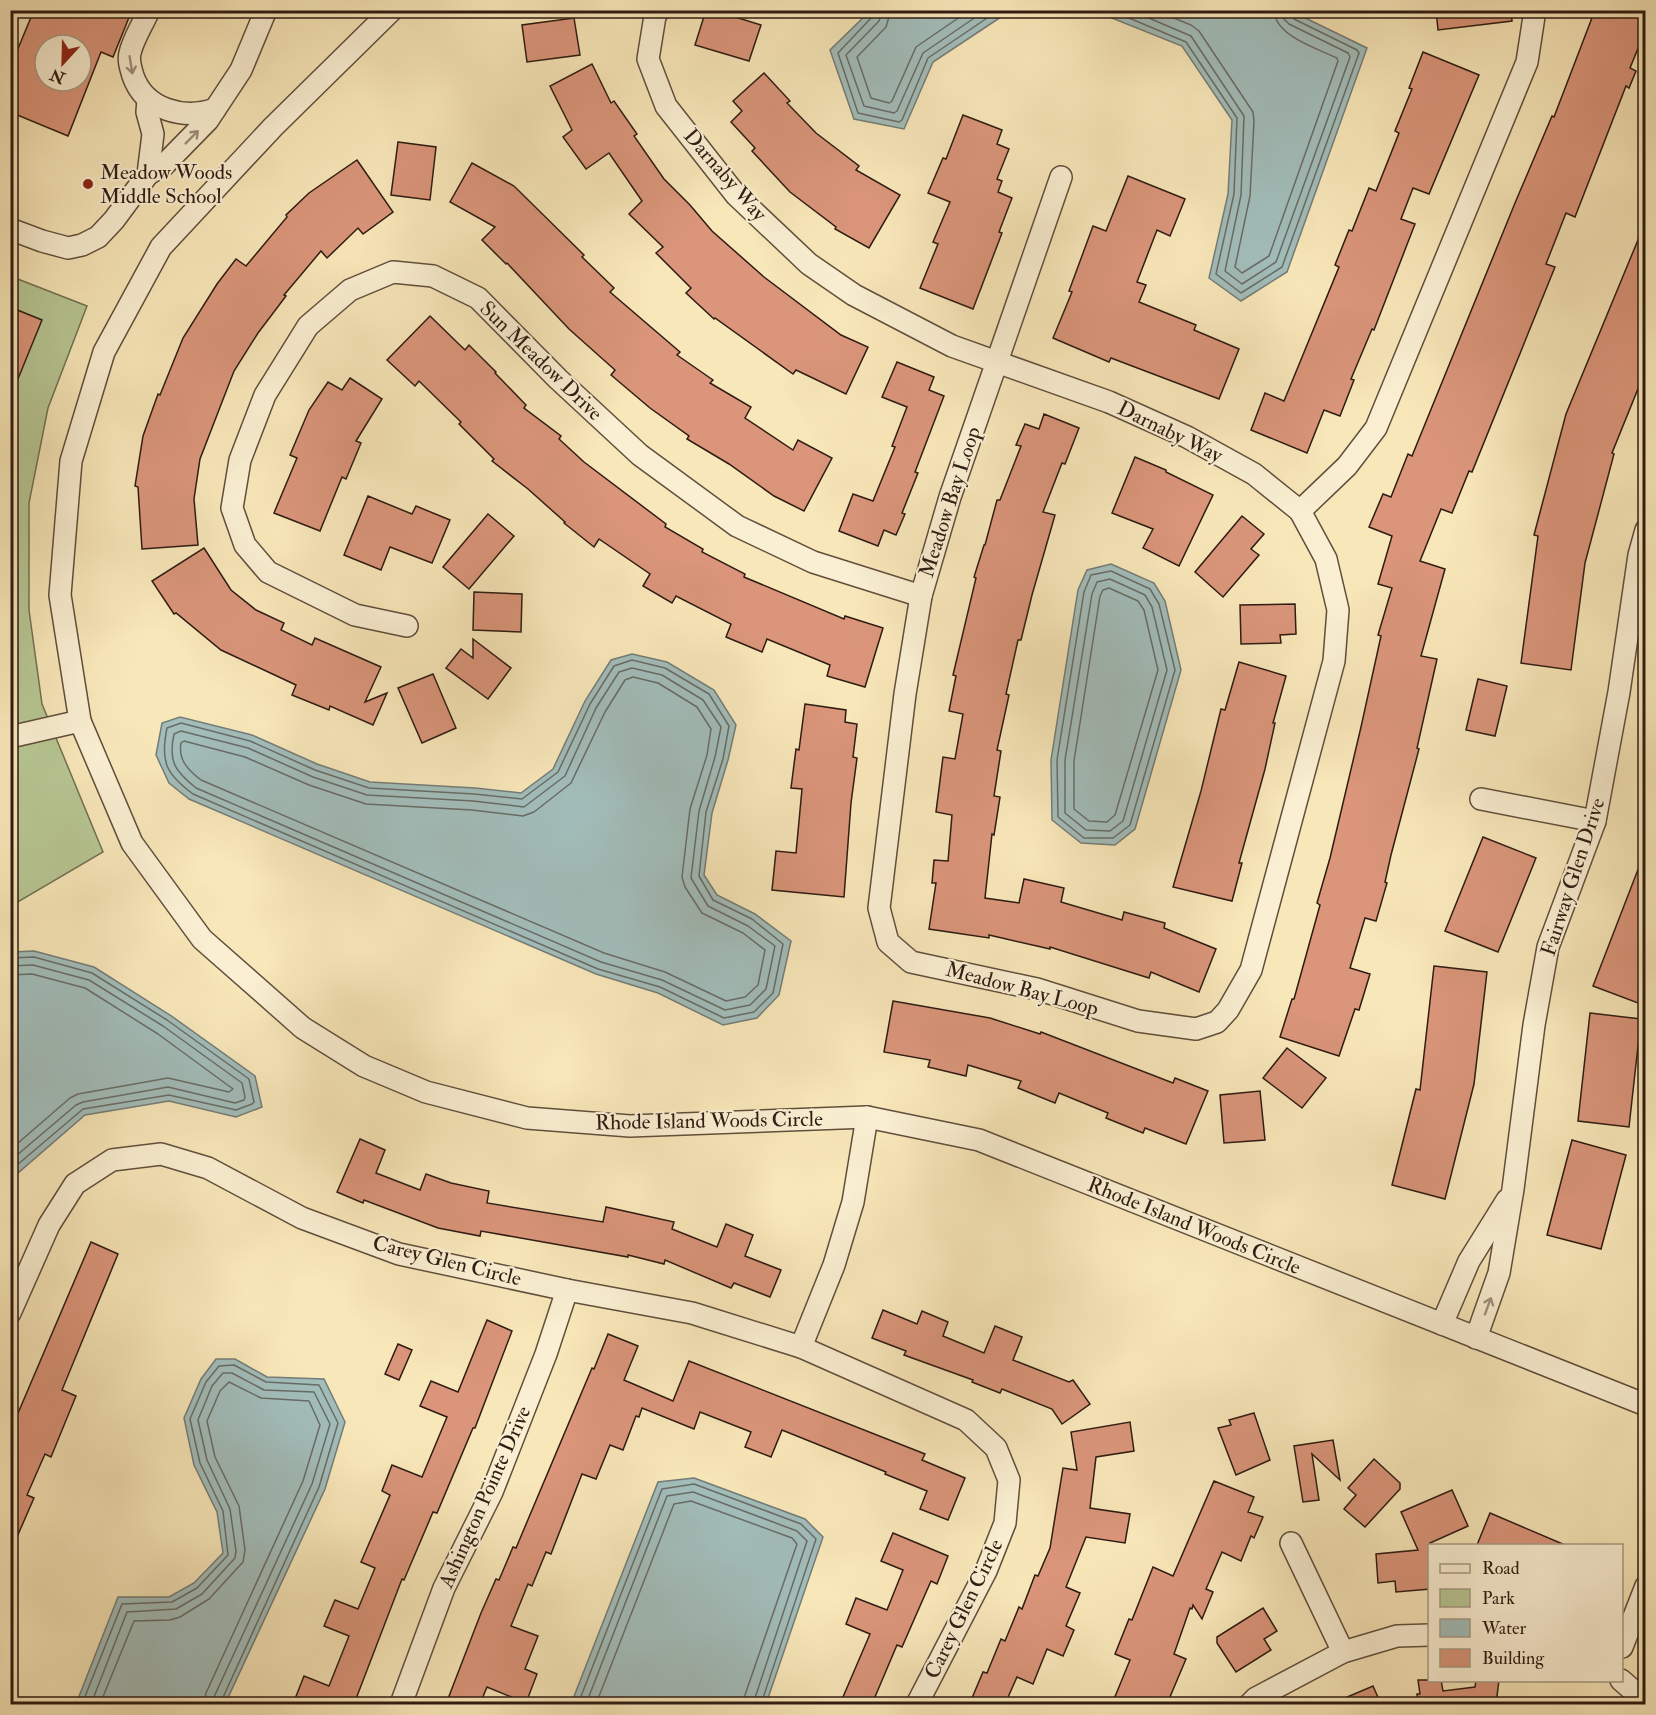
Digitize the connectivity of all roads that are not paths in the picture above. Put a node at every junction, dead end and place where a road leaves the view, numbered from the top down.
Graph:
1 (149, 10) edge
2 (266, 10) edge
3 (392, 10) edge
4 (659, 10) edge
5 (1535, 10) edge
6 (147, 99) junction
7 (215, 109) junction
8 (148, 174) junction
9 (1061, 177) dead end
10 (10, 229) edge
11 (996, 362) junction
12 (1300, 511) junction
13 (1646, 530) edge
14 (921, 596) junction
15 (407, 626) dead end
16 (80, 721) junction
17 (10, 737) edge
18 (1481, 799) dead end
19 (1595, 821) junction
20 (867, 1117) junction
21 (1514, 1189) junction
22 (1469, 1261) junction
23 (1499, 1273) junction
24 (567, 1290) junction
25 (10, 1313) edge
26 (1442, 1324) junction
27 (1476, 1338) junction
28 (801, 1347) junction
29 (1646, 1405) edge
30 (1291, 1544) dead end
31 (1646, 1586) edge
32 (1428, 1635) edge
33 (1623, 1644) edge
34 (1343, 1652) junction
35 (1623, 1682) edge
36 (1646, 1702) edge
37 (401, 1704) edge
38 (917, 1704) edge
39 (1250, 1704) edge

1 -> 6 street
2 - 7 street
3 - 16 street, Rhode Island Woods Circle
4 - 11 street, Darnaby Way
5 - 12 street
6 - 7 street
6 - 8 street
8 -> 7 street
8 - 10 street
9 - 11 street, Meadow Bay Loop
11 - 12 street, Darnaby Way
11 - 14 street, Meadow Bay Loop
12 - 14 street, Meadow Bay Loop
13 - 19 street, Fairway Glen Drive
14 - 15 street, Sun Meadow Drive
16 - 17 street
16 - 20 street, Rhode Island Woods Circle
18 - 19 street
19 - 21 street, Fairway Glen Drive
20 - 26 street, Rhode Island Woods Circle
20 - 28 street
21 - 22 street, Fairway Glen Drive
21 - 23 street, Fairway Glen Drive
22 - 23 street
22 - 26 street, Fairway Glen Drive
27 -> 23 street, Fairway Glen Drive
24 - 25 street, Carey Glen Circle
24 - 28 street, Carey Glen Circle
24 - 37 street, Ashington Pointe Drive
26 - 27 street, Rhode Island Woods Circle
27 - 29 street, Rhode Island Woods Circle
28 - 38 street, Carey Glen Circle
30 - 34 street
31 - 33 street
32 - 34 street
34 - 39 street
35 - 36 street

